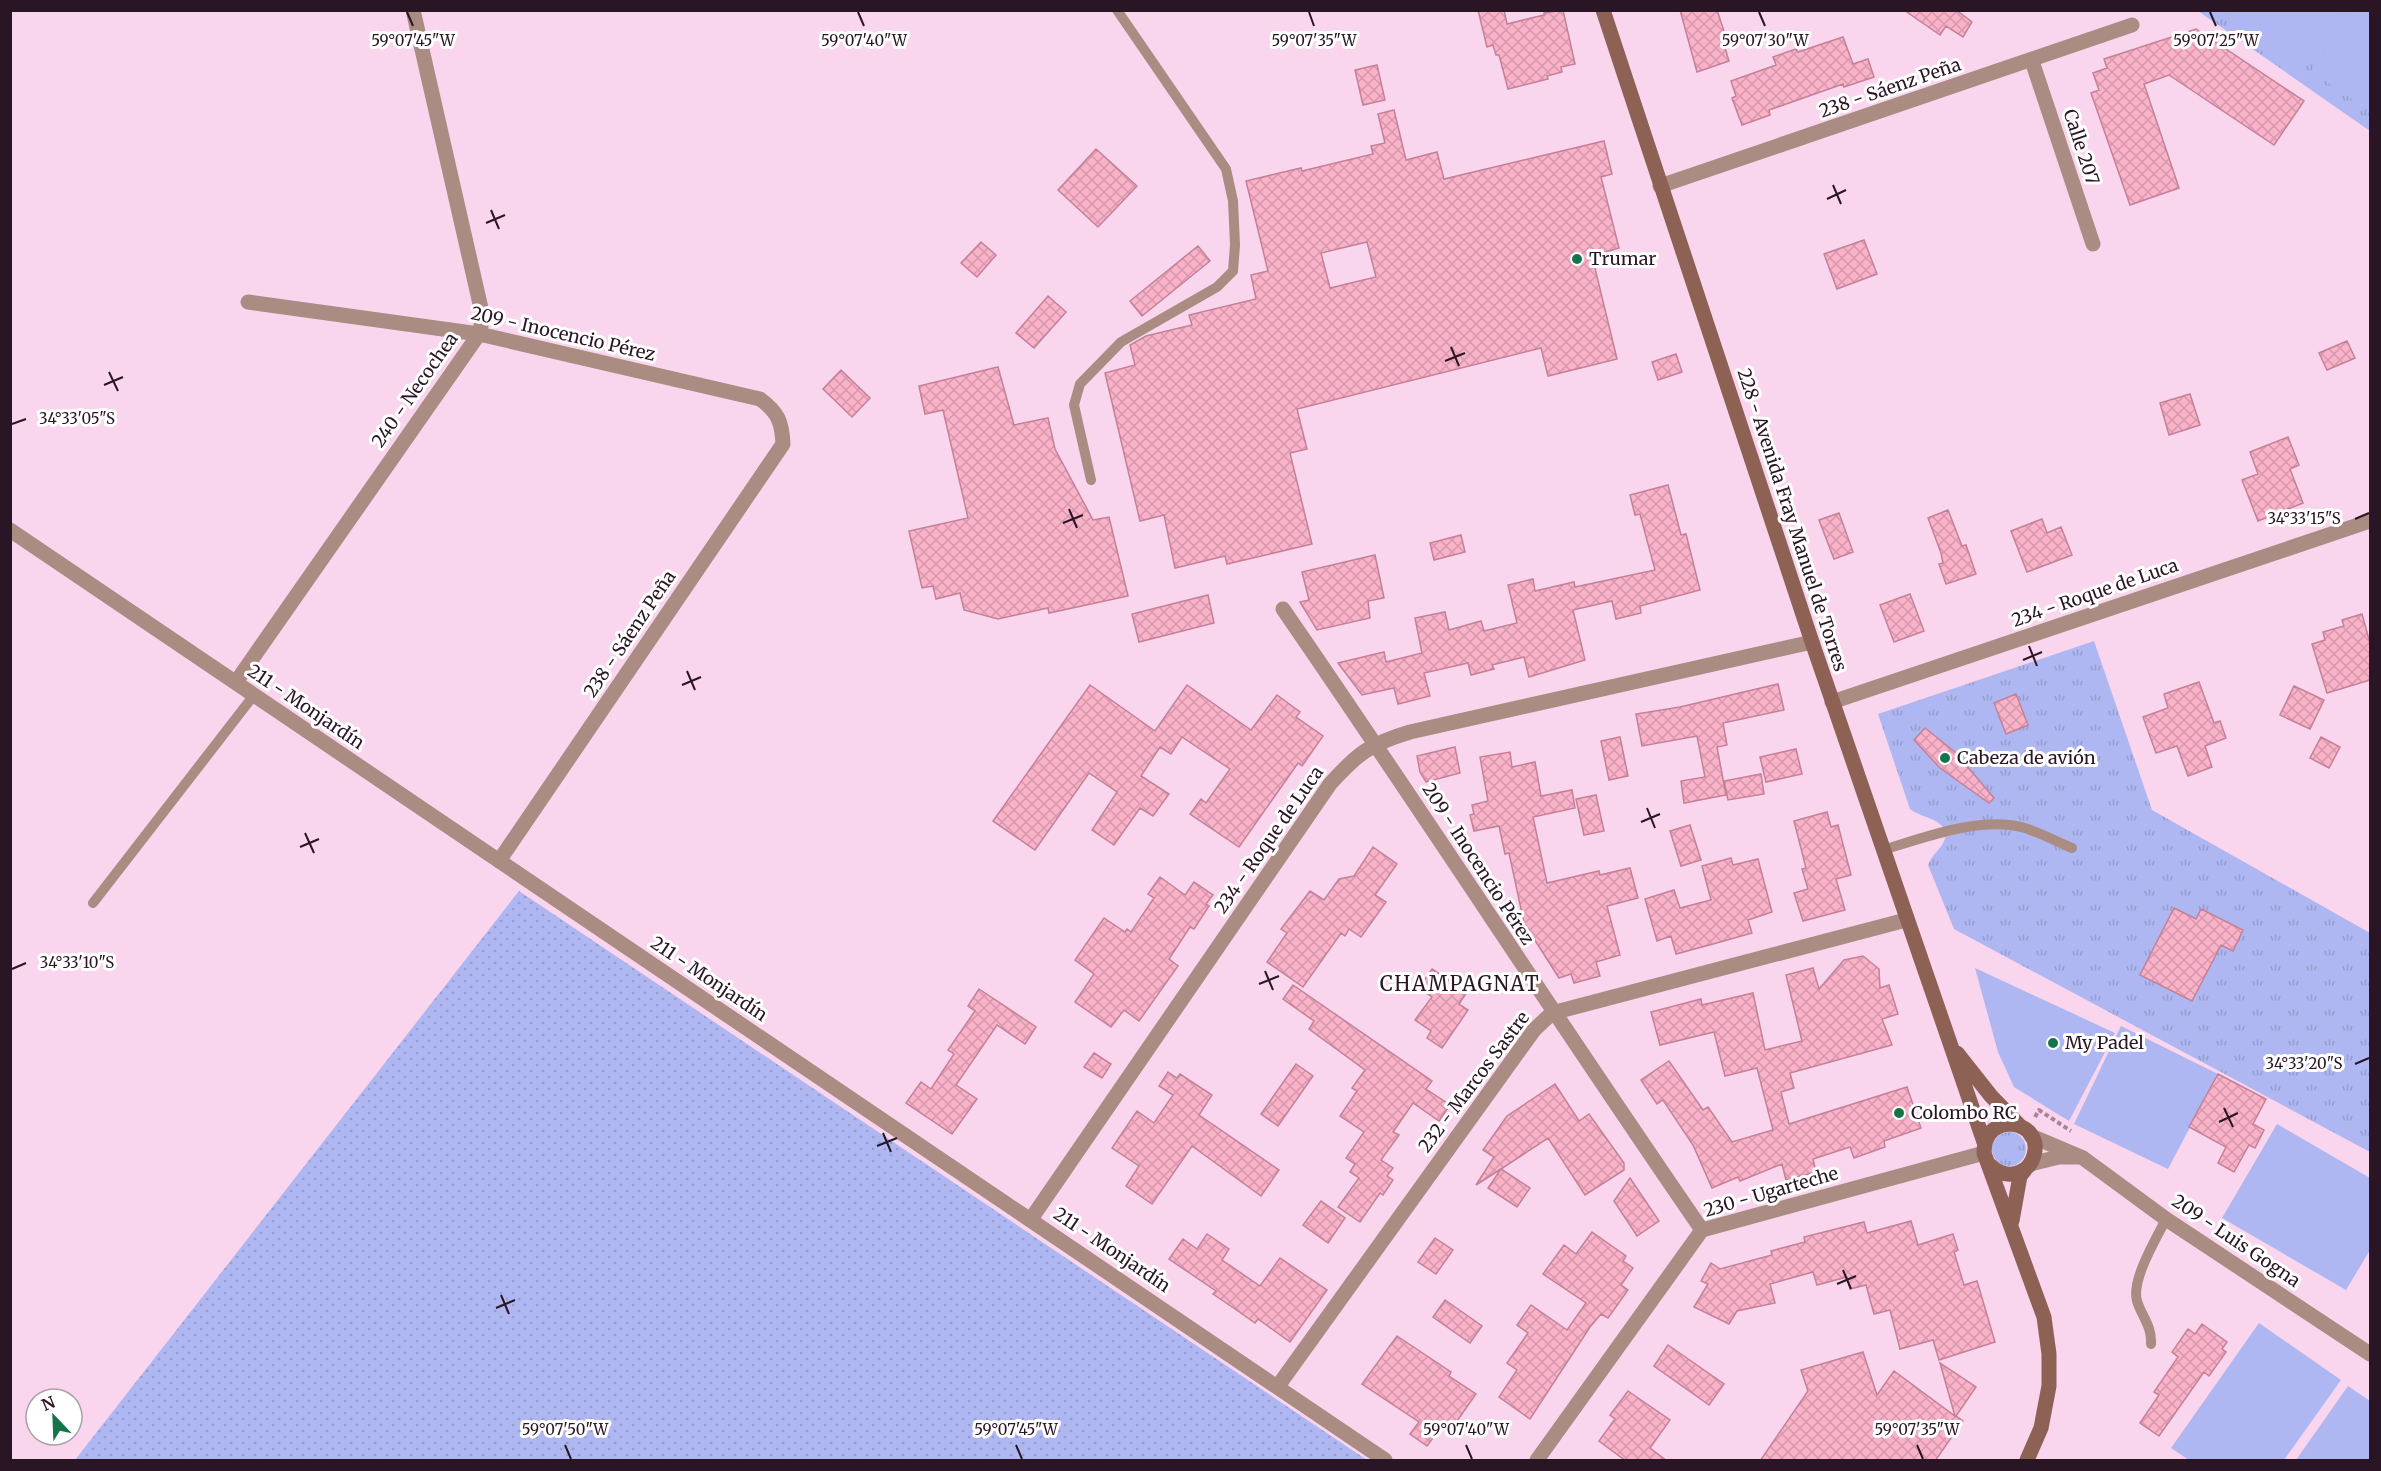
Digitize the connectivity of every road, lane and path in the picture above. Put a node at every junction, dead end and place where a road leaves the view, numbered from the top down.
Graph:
1 (413, 10) edge
2 (1117, 10) edge
3 (1603, 10) edge
4 (2132, 25) dead end
5 (2032, 61) junction
6 (1660, 186) junction
7 (2093, 244) dead end
8 (248, 302) dead end
9 (480, 333) junction
10 (782, 426) joint
11 (1091, 480) dead end
12 (2370, 521) edge
13 (10, 530) edge
14 (1283, 609) dead end
15 (1812, 642) junction
16 (236, 682) junction
17 (254, 695) junction
18 (1832, 702) junction
19 (1375, 743) junction
20 (2072, 848) dead end
21 (1883, 850) junction
22 (499, 861) junction
23 (93, 903) dead end
24 (1906, 920) junction
25 (1552, 1013) junction
26 (1948, 1041) junction
27 (2019, 1125) junction
28 (2031, 1136) junction
29 (1986, 1154) junction
30 (2083, 1158) junction
31 (2028, 1167) junction
32 (1031, 1219) junction
33 (2166, 1219) junction
34 (2012, 1224) junction
35 (1701, 1230) junction
36 (2151, 1344) dead end
37 (2370, 1354) edge
38 (1278, 1386) junction
39 (1385, 1461) edge
40 (1537, 1461) edge
41 (2027, 1461) edge

1 - 9 street, 240 - Necochea
2 - 11 lane
3 - 6 main road, 228 - Avenida Fray Manuel de Torres
4 - 5 street, 238 - Sáenz Peña
5 - 6 street, 238 - Sáenz Peña
5 - 7 street, Calle 207
6 - 15 main road, 228 - Avenida Fray Manuel de Torres
8 - 9 street, 209 - Inocencio Pérez
9 - 10 street, 209 - Inocencio Pérez
9 - 16 street, 240 - Necochea
10 - 22 street, 238 - Sáenz Peña
12 - 18 street, 234 - Roque de Luca
13 - 16 street, 211 - Monjardín
14 - 19 street, 209 - Inocencio Pérez
15 - 18 main road, 228 - Avenida Fray Manuel de Torres
15 - 19 street, 234 - Roque de Luca
16 - 17 street, 211 - Monjardín
17 - 22 street, 211 - Monjardín
17 - 23 lane
18 - 21 main road, 228 - Avenida Fray Manuel de Torres
19 - 25 street, 209 - Inocencio Pérez
19 - 32 street, 234 - Roque de Luca
20 - 21 lane
21 - 24 main road, 228 - Avenida Fray Manuel de Torres
22 - 32 street, 211 - Monjardín
24 - 25 street, 232 - Marcos Sastre
24 - 26 main road, 228 - Avenida Fray Manuel de Torres
25 - 35 street, 209 - Inocencio Pérez
25 - 38 street, 232 - Marcos Sastre
26 - 27 main road, 228 - Avenida Fray Manuel de Torres
26 - 29 main road, 228 - Avenida Fray Manuel de Torres
27 - 28 main road
27 - 29 main road
28 - 30 street, 209 - Luis Gogna
28 - 31 main road
29 - 31 main road
29 - 34 main road, 228 - Avenida Fray Manuel de Torres
29 - 35 street, 230 - Ugarteche
30 - 31 street
30 - 33 street, 209 - Luis Gogna
31 - 34 main road, 228 - Avenida Fray Manuel de Torres
32 - 38 street, 211 - Monjardín
33 - 36 lane
33 - 37 street, 209 - Luis Gogna
34 - 41 main road, 228 - Avenida Fray Manuel de Torres
35 - 40 street, 230 - Ugarteche
38 - 39 street, 211 - Monjardín

